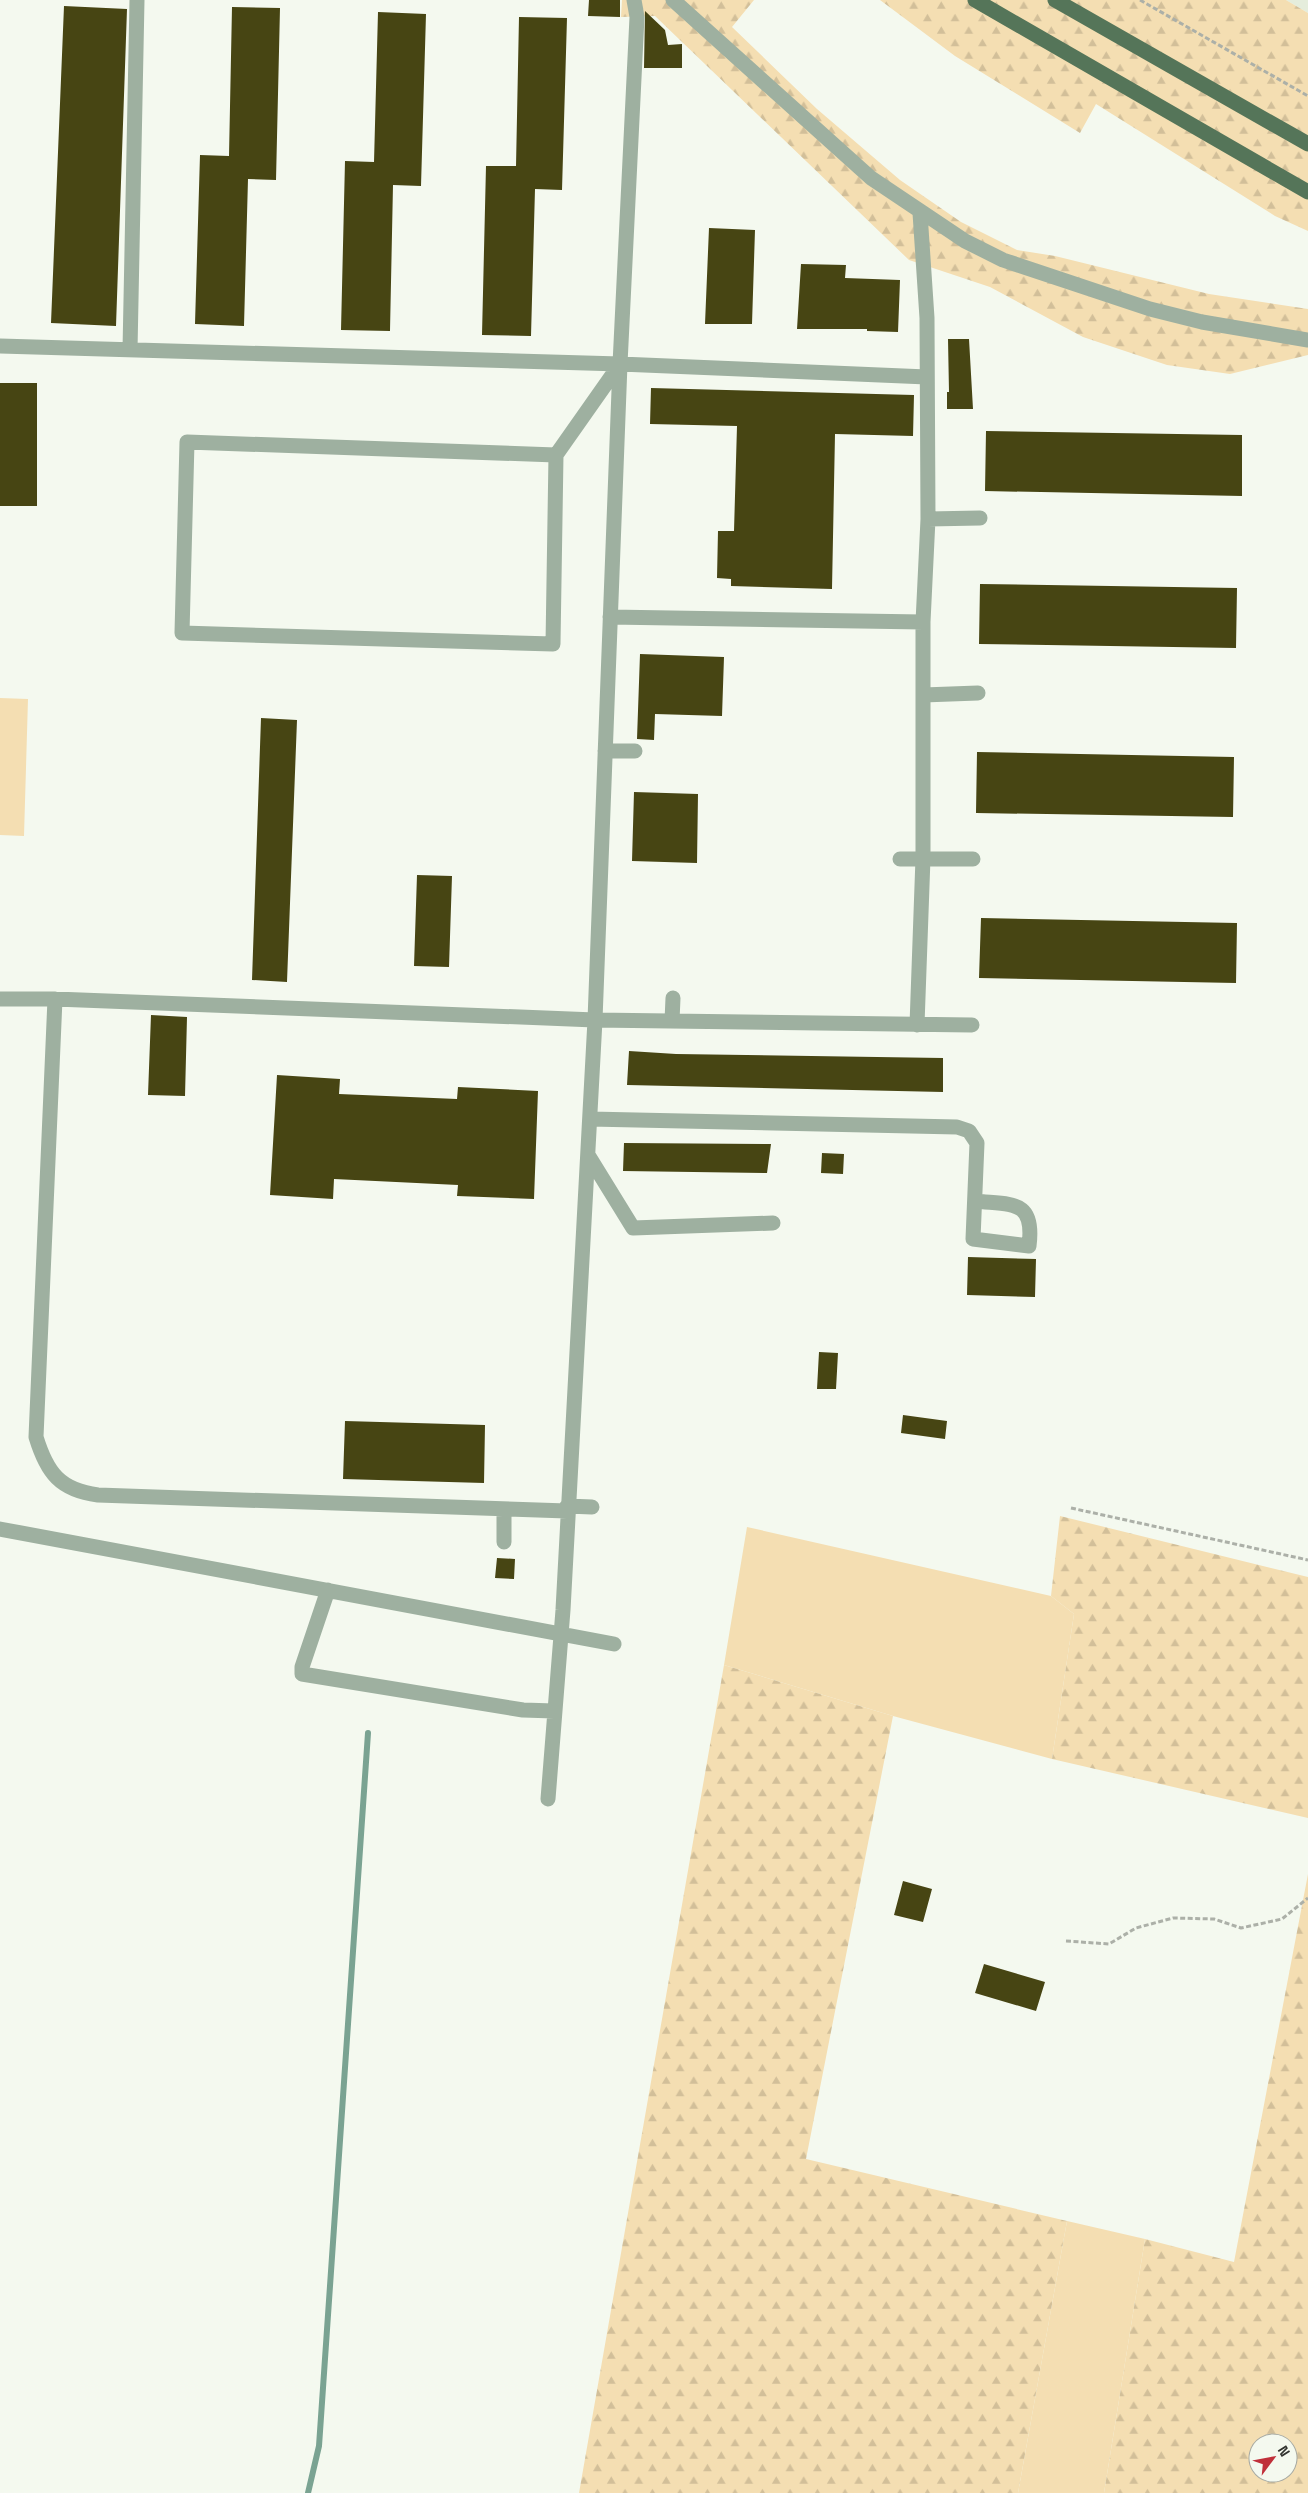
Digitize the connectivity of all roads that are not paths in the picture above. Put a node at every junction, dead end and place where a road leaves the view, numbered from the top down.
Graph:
1 (137, 0) edge
2 (634, 0) edge
3 (673, 0) edge
4 (975, 0) edge
5 (1055, 0) edge
6 (1308, 144) edge
7 (1308, 192) edge
8 (920, 213) junction
9 (1308, 340) edge
10 (0, 346) edge
11 (130, 350) junction
12 (620, 364) junction
13 (927, 377) junction
14 (556, 455) junction
15 (980, 518) dead end
16 (928, 519) junction
17 (610, 617) junction
18 (923, 622) junction
19 (978, 693) dead end
20 (923, 695) junction
21 (605, 751) junction
22 (635, 751) dead end
23 (923, 858) junction
24 (900, 859) dead end
25 (973, 859) dead end
26 (673, 998) dead end
27 (0, 999) edge
28 (55, 999) junction
29 (595, 1020) junction
30 (672, 1020) junction
31 (917, 1025) junction
32 (972, 1025) dead end
33 (590, 1119) junction
34 (588, 1155) junction
35 (974, 1201) dead end
36 (773, 1223) dead end
37 (592, 1507) dead end
38 (504, 1509) junction
39 (567, 1509) junction
40 (0, 1529) edge
41 (504, 1542) dead end
42 (328, 1590) junction
43 (560, 1634) junction
44 (614, 1644) dead end
45 (554, 1711) junction
46 (548, 1799) dead end

1 - 11 lane
2 - 12 lane
3 - 8 lane
4 - 7 main road
5 - 6 main road
8 - 9 lane
8 - 13 lane
10 - 11 lane
11 - 12 lane
12 - 13 lane
12 - 14 lane
12 - 17 lane
13 - 16 lane
14 - 14 lane
15 - 16 lane
16 - 18 lane
17 - 18 lane
17 - 21 lane
18 - 20 lane
19 - 20 lane
20 - 23 lane
21 - 22 lane
21 - 29 lane
23 - 24 lane
23 - 25 lane
23 - 31 lane
26 - 30 lane
27 - 28 lane
28 - 29 lane
28 - 38 lane
29 - 30 lane
29 - 33 lane
30 - 31 lane
31 - 32 lane
33 - 34 lane
33 - 35 lane
34 - 36 lane
34 - 39 lane
37 - 39 lane
38 - 39 lane
38 - 41 lane
39 - 43 lane
40 - 42 lane
42 - 43 lane
42 - 45 lane
43 - 44 lane
43 - 45 lane
45 - 46 lane

